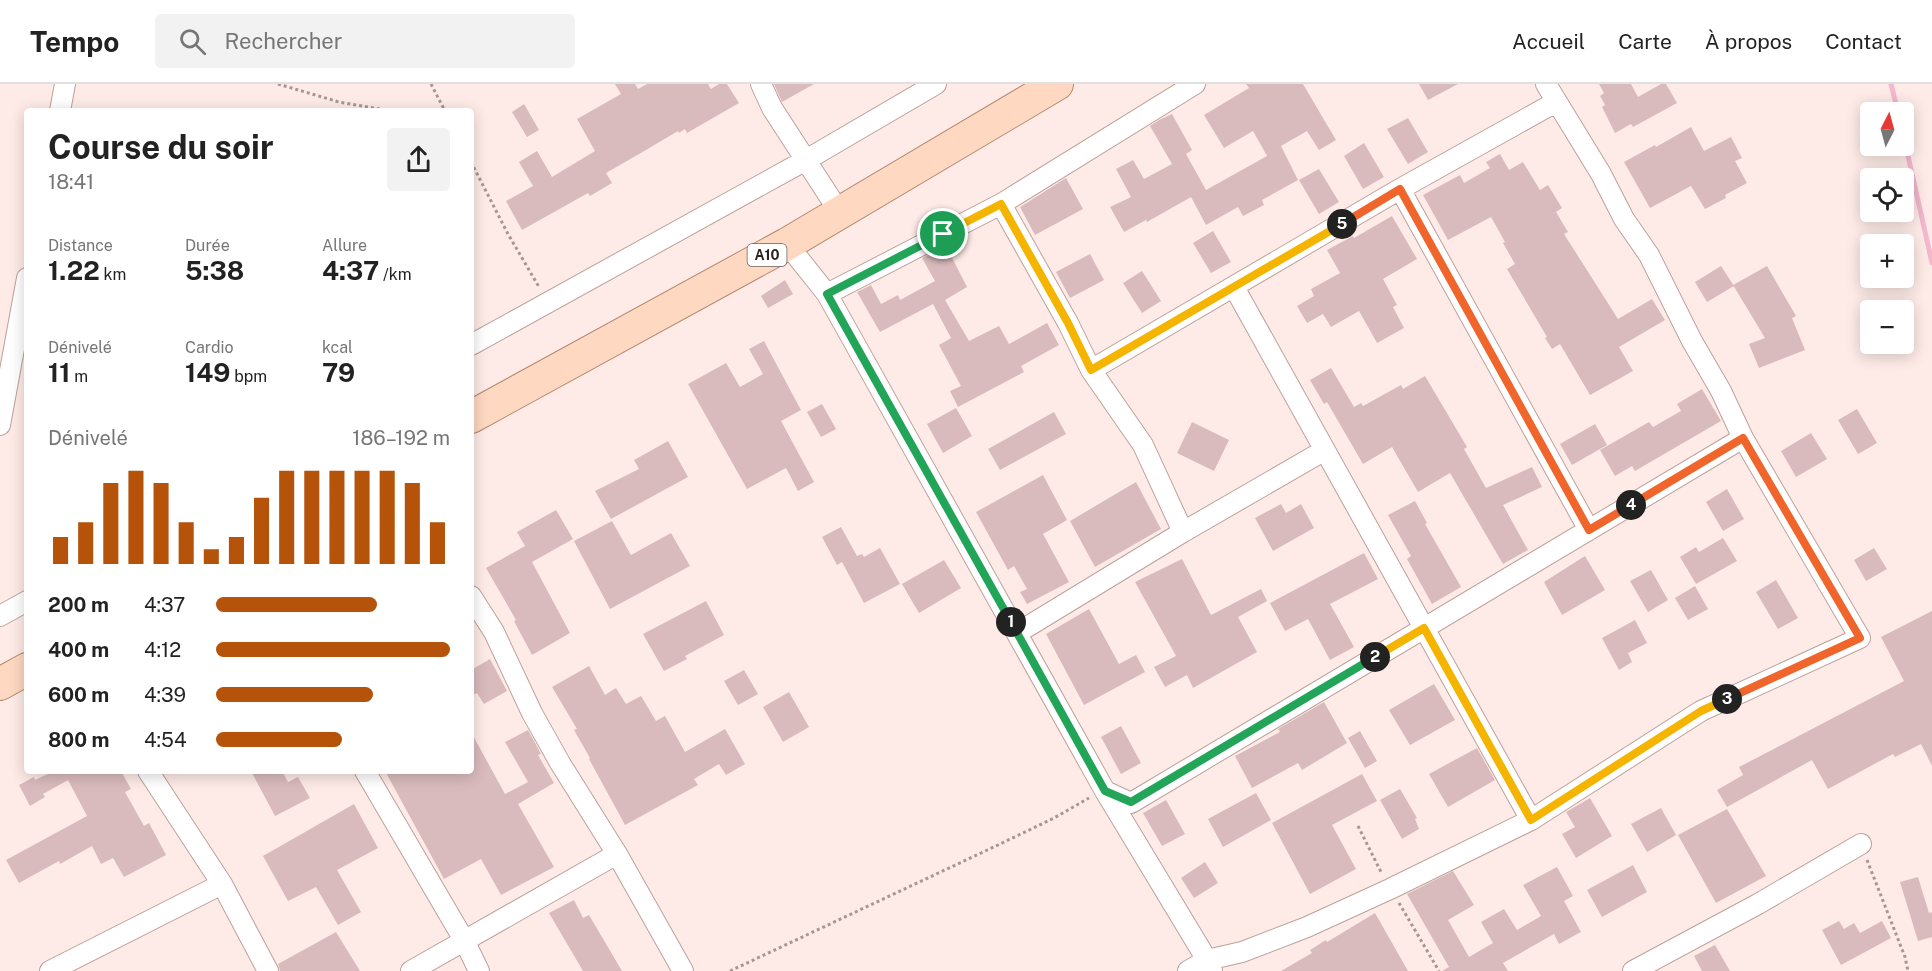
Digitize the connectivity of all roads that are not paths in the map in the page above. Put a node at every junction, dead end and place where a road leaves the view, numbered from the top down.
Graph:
1 (65, 84) edge
2 (761, 84) edge
3 (936, 84) edge
4 (1057, 84) edge
5 (1195, 84) edge
6 (1546, 84) edge
7 (1556, 102) junction
8 (61, 108) edge
9 (806, 160) junction
10 (1400, 189) junction
11 (1001, 204) junction
12 (840, 213) junction
13 (787, 244) junction
14 (1234, 287) junction
15 (24, 294) edge
16 (827, 294) junction
17 (474, 343) edge
18 (1091, 370) junction
19 (474, 415) edge
20 (0, 425) edge
21 (1743, 438) junction
22 (1325, 450) junction
23 (1589, 530) junction
24 (1183, 532) junction
25 (474, 601) edge
26 (24, 603) edge
27 (0, 616) edge
28 (1424, 628) junction
29 (1017, 633) junction
30 (24, 671) edge
31 (0, 684) edge
32 (150, 774) edge
33 (367, 774) edge
34 (1105, 791) junction
35 (1531, 820) junction
36 (1861, 844) road end
37 (617, 854) junction
38 (222, 884) junction
39 (464, 940) junction
40 (1210, 966) edge
41 (1645, 968) edge
42 (50, 971) edge
43 (268, 971) edge
44 (411, 971) edge
45 (479, 971) edge
46 (682, 971) edge
47 (1188, 971) edge

1 - 8 street
2 - 9 street
3 - 9 street
4 - 12 main road, A10
5 - 11 street
6 - 7 street
7 - 10 street
7 - 21 street
9 - 12 street
9 - 17 street
10 - 14 street
10 - 23 street
11 - 16 street
11 - 18 street
12 - 13 main road, A10
13 - 16 street
13 - 19 main road, A10
14 - 18 street
14 - 22 street
15 - 20 street
16 - 29 street
18 - 24 street
21 - 23 street
21 - 35 street
22 - 24 street
22 - 28 street
23 - 28 street
24 - 29 street
25 - 37 street
26 - 27 street
28 - 34 street
28 - 35 street
29 - 34 street
30 - 31 main road
32 - 38 street
33 - 39 street
34 - 40 street
35 - 40 street
36 - 41 street
37 - 39 street
37 - 46 street
38 - 42 street
38 - 43 street
39 - 44 street
39 - 45 street
40 - 47 street

